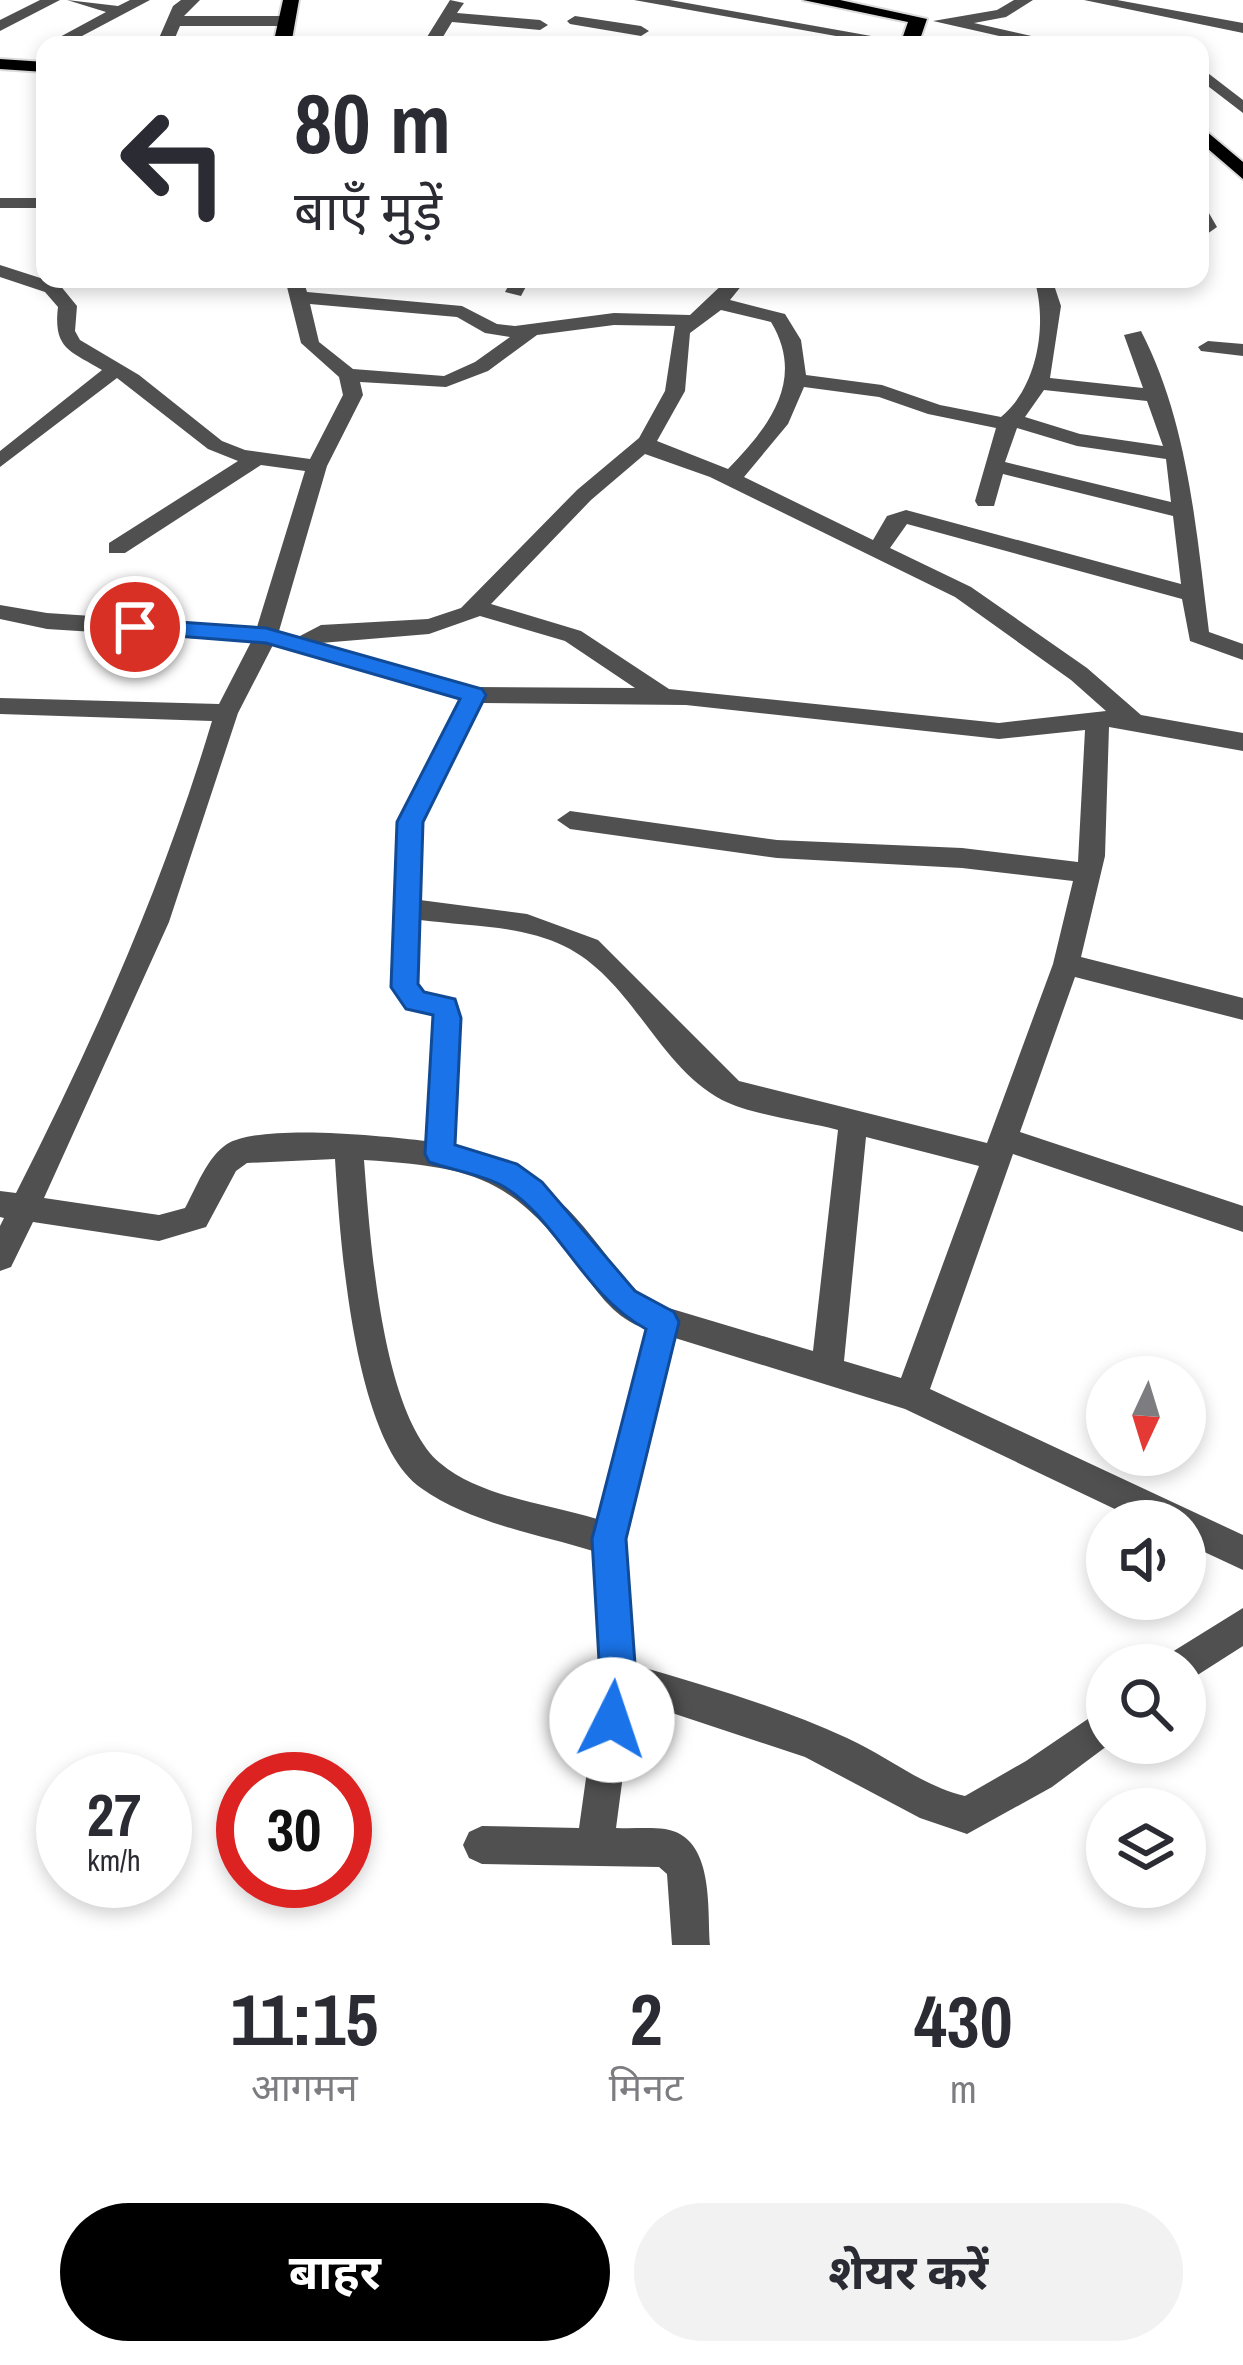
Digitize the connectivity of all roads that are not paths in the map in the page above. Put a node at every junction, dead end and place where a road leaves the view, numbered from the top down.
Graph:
1 (52, 0) edge
2 (75, 0) edge
3 (142, 0) edge
4 (290, 0) edge
5 (458, 0) edge
6 (642, 0) edge
7 (811, 0) edge
8 (1025, 0) edge
9 (183, 1) edge
10 (1104, 1) edge
11 (666, 4) junction
12 (119, 11) junction
13 (449, 16) junction
14 (918, 19) junction
15 (175, 21) junction
16 (286, 21) junction
17 (941, 21) junction
18 (575, 22) dead end
19 (540, 25) dead end
20 (0, 26) edge
21 (1243, 28) edge
22 (70, 36) edge
23 (168, 36) edge
24 (284, 36) edge
25 (436, 36) edge
26 (628, 36) edge
27 (638, 36) edge
28 (855, 36) edge
29 (911, 36) edge
30 (1017, 36) edge
31 (36, 56) edge
32 (0, 64) edge
33 (22, 66) junction
34 (36, 67) edge
35 (1209, 71) edge
36 (1243, 75) edge
37 (1209, 78) edge
38 (1243, 108) edge
39 (1209, 141) edge
40 (1243, 173) edge
41 (0, 203) edge
42 (36, 203) edge
43 (0, 271) edge
44 (36, 284) edge
45 (46, 288) edge
46 (297, 288) edge
47 (730, 288) edge
48 (1046, 288) edge
49 (718, 303) junction
50 (689, 321) junction
51 (530, 331) junction
52 (1134, 335) dead end
53 (1208, 347) dead end
54 (1243, 350) edge
55 (116, 369) junction
56 (348, 374) junction
57 (797, 380) junction
58 (1039, 382) junction
59 (1159, 396) junction
60 (1008, 422) junction
61 (647, 440) junction
62 (1175, 454) junction
63 (256, 459) junction
64 (0, 461) edge
65 (317, 466) junction
66 (995, 466) junction
67 (731, 478) junction
68 (986, 502) dead end
69 (1183, 512) junction
70 (117, 548) dead end
71 (878, 550) junction
72 (1192, 594) junction
73 (478, 607) junction
74 (0, 612) edge
75 (266, 635) junction
76 (300, 646) junction
77 (1243, 652) edge
78 (474, 695) junction
79 (664, 697) junction
80 (0, 706) edge
81 (226, 713) junction
82 (1096, 719) junction
83 (1133, 721) junction
84 (1243, 742) edge
85 (570, 820) dead end
86 (1089, 873) junction
87 (409, 908) junction
88 (1066, 964) junction
89 (1243, 1010) edge
90 (853, 1124) junction
91 (998, 1148) junction
92 (349, 1150) junction
93 (440, 1154) junction
94 (12, 1207) edge
95 (1243, 1219) edge
96 (0, 1256) edge
97 (663, 1322) junction
98 (827, 1369) junction
99 (911, 1396) junction
100 (1131, 1500) edge
101 (1206, 1536) edge
102 (609, 1539) junction
103 (1243, 1553) edge
104 (1243, 1625) edge
105 (1206, 1651) edge
106 (618, 1678) junction
107 (1086, 1739) edge
108 (482, 1845) dead end
109 (595, 1847) junction
110 (691, 1945) edge

1 - 20 street
2 - 12 street
3 - 12 street
4 - 16 main road
5 - 13 street
6 - 11 street
7 - 14 main road
8 - 17 street
9 - 15 street
10 - 21 street
11 - 27 street
11 - 28 street
12 - 22 street
13 - 19 street
13 - 25 street
14 - 17 street
14 - 29 main road
15 - 16 street
15 - 23 street
16 - 24 main road
17 - 30 street
18 - 26 street
31 - 33 street
32 - 33 main road
33 - 34 main road
35 - 36 street
37 - 38 street
39 - 40 main road
41 - 42 street
43 - 44 street
45 - 55 street
46 - 51 street
46 - 56 street
47 - 49 street
48 - 58 street
49 - 50 street
49 - 57 street
50 - 51 street
50 - 61 street
51 - 56 street
52 - 59 street
53 - 54 street
55 - 63 street
55 - 64 street
56 - 65 street
57 - 60 street
57 - 67 street
58 - 59 street
58 - 60 street
59 - 62 street
60 - 62 street
60 - 66 street
61 - 67 street
61 - 73 street
62 - 69 street
63 - 65 street
63 - 70 street
65 - 75 street
66 - 68 street
66 - 69 street
67 - 71 street
69 - 72 street
71 - 72 street
71 - 83 street
72 - 77 street
73 - 76 street
73 - 79 street
74 - 75 street
75 - 76 street
75 - 81 street
76 - 78 street
78 - 79 street
78 - 87 street
79 - 82 street
80 - 81 street
81 - 94 street
82 - 83 street
82 - 86 street
83 - 84 street
85 - 86 street
86 - 88 street
87 - 90 street
87 - 93 street
88 - 89 street
88 - 91 street
90 - 91 street
90 - 98 street
91 - 95 street
91 - 99 street
92 - 93 street
92 - 94 street
92 - 102 street
93 - 97 street
94 - 96 street
97 - 98 street
97 - 102 street
98 - 99 street
99 - 100 street
101 - 103 street
102 - 106 street
104 - 105 street
106 - 107 street
106 - 109 street
108 - 109 street
109 - 110 street

